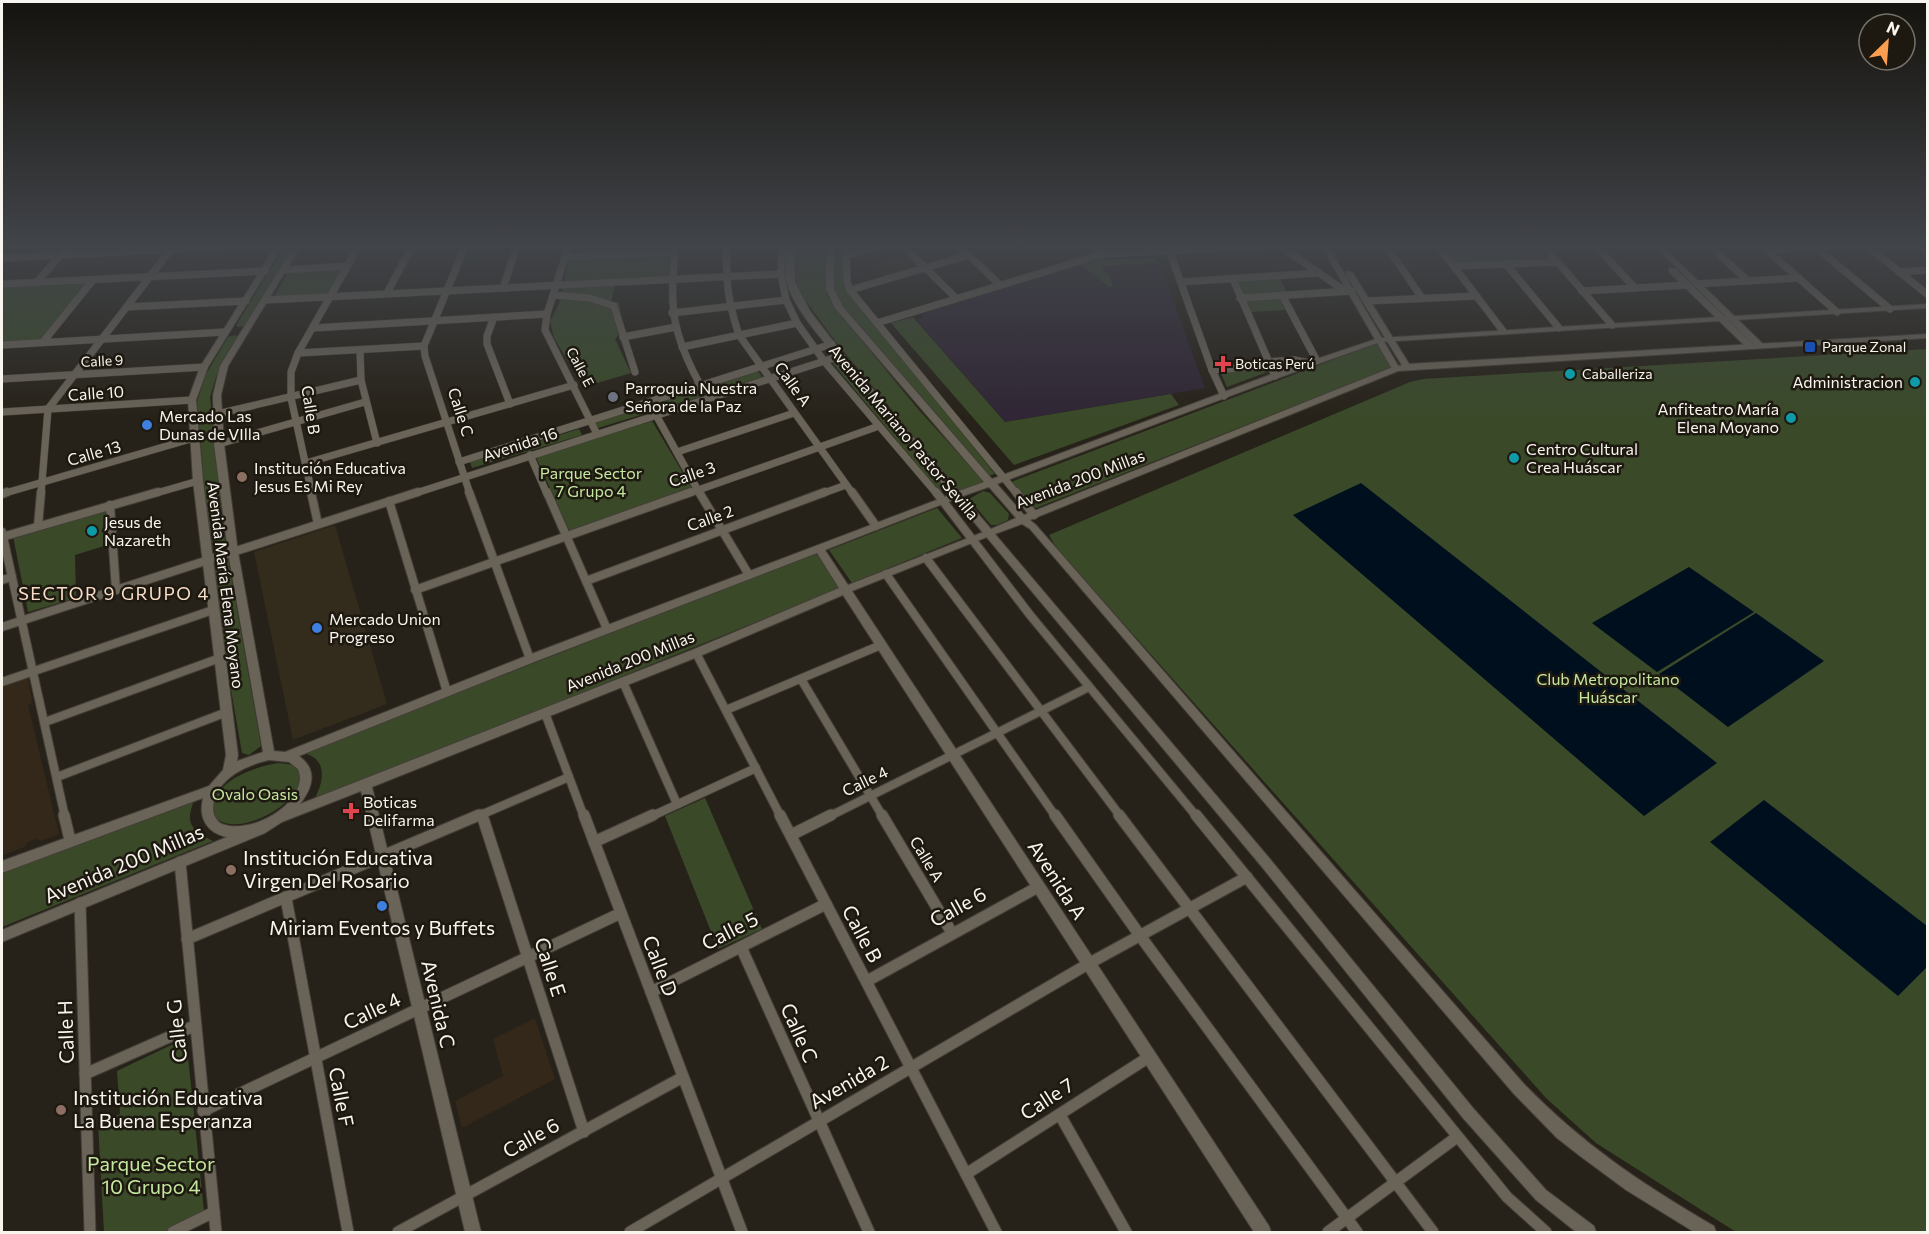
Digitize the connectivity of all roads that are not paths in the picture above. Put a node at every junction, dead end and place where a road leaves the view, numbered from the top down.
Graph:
1 (246, 301) edge
2 (76, 302) edge
3 (131, 302) edge
4 (234, 302) edge
5 (264, 302) edge
6 (327, 302) edge
7 (443, 302) edge
8 (552, 302) edge
9 (601, 302) edge
10 (672, 302) edge
11 (728, 302) edge
12 (771, 302) edge
13 (787, 302) edge
14 (800, 302) edge
15 (835, 302) edge
16 (859, 302) edge
17 (945, 302) edge
18 (1188, 302) edge
19 (1242, 302) edge
20 (1285, 302) edge
21 (1355, 302) edge
22 (1367, 302) joint
23 (1373, 302) edge
24 (1480, 302) edge
25 (1537, 302) edge
26 (1591, 302) edge
27 (1705, 302) edge
28 (1715, 302) edge
29 (1826, 302) edge
30 (1881, 302) edge
31 (729, 306) junction
32 (1928, 306) edge
33 (127, 307) junction
34 (1890, 309) junction
35 (1838, 312) junction
36 (672, 313) junction
37 (547, 314) junction
38 (494, 317) junction
39 (1732, 318) junction
40 (1722, 319) junction
41 (435, 321) junction
42 (797, 323) junction
43 (877, 323) junction
44 (1612, 325) junction
45 (676, 327) junction
46 (313, 328) junction
47 (1558, 328) junction
48 (1503, 331) junction
49 (225, 332) junction
50 (739, 335) junction
51 (1928, 336) edge
52 (623, 337) junction
53 (1390, 338) junction
54 (102, 339) junction
55 (1379, 340) junction
56 (43, 342) junction
57 (831, 344) junction
58 (2, 345) edge
59 (424, 346) junction
60 (1749, 346) junction
61 (1760, 346) junction
62 (682, 347) junction
63 (815, 349) junction
64 (360, 350) junction
65 (298, 353) junction
66 (840, 356) junction
67 (824, 361) junction
68 (1314, 362) junction
69 (1268, 364) junction
70 (204, 367) junction
71 (760, 367) junction
72 (1407, 367) junction
73 (1396, 369) junction
74 (1212, 370) junction
75 (635, 372) dead end
76 (75, 375) junction
77 (1275, 376) junction
78 (2, 379) edge
79 (769, 379) junction
80 (361, 380) junction
81 (574, 386) junction
82 (701, 386) junction
83 (1224, 396) junction
84 (291, 398) junction
85 (708, 398) junction
86 (192, 400) junction
87 (365, 402) junction
88 (510, 404) junction
89 (48, 410) junction
90 (2, 412) edge
91 (794, 413) junction
92 (217, 414) junction
93 (656, 415) junction
94 (591, 421) junction
95 (296, 422) junction
96 (448, 422) junction
97 (879, 426) junction
98 (597, 434) junction
99 (195, 438) junction
100 (377, 442) junction
101 (219, 444) junction
102 (819, 448) junction
103 (677, 452) junction
104 (530, 455) junction
105 (459, 462) junction
106 (306, 463) junction
107 (463, 476) junction
108 (1003, 479) junction
109 (198, 481) junction
110 (42, 482) junction
111 (992, 483) junction
112 (846, 485) junction
113 (697, 489) junction
114 (2, 494) edge
115 (958, 495) junction
116 (389, 501) junction
117 (943, 501) junction
118 (110, 505) junction
119 (1030, 520) junction
120 (318, 524) junction
121 (38, 526) junction
122 (876, 526) junction
123 (720, 530) junction
124 (989, 532) junction
125 (2, 535) edge
126 (565, 538) junction
127 (972, 539) junction
128 (819, 549) junction
129 (233, 552) junction
130 (926, 558) junction
131 (208, 560) junction
132 (494, 562) junction
133 (886, 574) junction
134 (749, 575) junction
135 (12, 577) junction
136 (2, 580) edge
137 (586, 581) junction
138 (116, 590) junction
139 (416, 590) junction
140 (845, 590) junction
141 (213, 610) junction
142 (22, 621) junction
143 (2, 627) edge
144 (608, 629) junction
145 (881, 645) junction
146 (696, 653) junction
147 (220, 658) junction
148 (530, 659) junction
149 (33, 671) junction
150 (801, 679) junction
151 (2, 682) edge
152 (623, 682) junction
153 (1089, 687) junction
154 (447, 692) junction
155 (726, 710) junction
156 (227, 711) junction
157 (1041, 712) junction
158 (545, 713) junction
159 (45, 722) junction
160 (998, 733) junction
161 (269, 755) junction
162 (287, 756) junction
163 (953, 756) junction
164 (756, 768) junction
165 (228, 773) junction
166 (57, 777) junction
167 (569, 777) junction
168 (365, 784) junction
169 (214, 789) junction
170 (871, 796) junction
171 (677, 804) junction
172 (482, 814) junction
173 (282, 817) junction
174 (261, 829) junction
175 (791, 835) junction
176 (70, 840) junction
177 (594, 842) junction
178 (383, 856) junction
179 (180, 862) junction
180 (2, 867) edge
181 (1247, 876) junction
182 (1038, 887) junction
183 (286, 898) junction
184 (80, 903) junction
185 (826, 904) junction
186 (1189, 909) junction
187 (621, 913) junction
188 (952, 933) junction
189 (2, 936) edge
190 (1141, 937) junction
191 (187, 939) junction
192 (741, 947) junction
193 (528, 958) junction
194 (1088, 964) junction
195 (867, 981) junction
196 (651, 992) junction
197 (419, 1009) junction
198 (194, 1026) junction
199 (1149, 1057) junction
200 (316, 1058) junction
201 (911, 1068) junction
202 (85, 1074) junction
203 (683, 1077) junction
204 (203, 1112) junction
205 (1060, 1114) junction
206 (819, 1122) junction
207 (584, 1132) junction
208 (1457, 1137) junction
209 (966, 1174) junction
210 (722, 1179) junction
211 (1396, 1183) junction
212 (464, 1197) junction
213 (214, 1212) junction
214 (1347, 1219) junction
215 (1535, 1227) edge
216 (90, 1233) edge
217 (173, 1233) edge
218 (216, 1233) edge
219 (348, 1233) edge
220 (398, 1233) edge
221 (473, 1233) edge
222 (630, 1233) edge
223 (742, 1233) edge
224 (869, 1233) edge
225 (996, 1233) edge
226 (1126, 1233) edge
227 (1263, 1233) edge
228 (1328, 1233) edge
229 (1357, 1233) edge
230 (1433, 1233) edge
231 (1546, 1233) edge
232 (1588, 1233) edge
233 (1708, 1233) edge

1 - 49 street, Avenida María Elena Moyano
2 - 56 street
3 - 33 street
4 - 33 street
5 - 92 street, Avenida María Elena Moyano
6 - 46 street, Calle B
7 - 41 street
8 - 37 street, Calle E
9 - 52 street
10 - 36 street
11 - 31 street, Calle A
12 - 31 street
13 - 42 street, Avenida Mariano Pastor Sevilla
14 - 57 street, Avenida Mariano Pastor Sevilla
15 - 111 street, Avenida Mariano Pastor Sevilla
16 - 43 street
17 - 43 street
18 - 74 street
19 - 69 street
20 - 68 street
21 - 55 street
22 - 23 street
22 - 53 street
24 - 48 street
25 - 47 street
26 - 44 street
27 - 40 street
28 - 39 street
29 - 35 street
30 - 34 street
31 - 36 street
31 - 50 street, Calle A
32 - 34 street, Avenida 200 Millas
33 - 54 street
34 - 35 street, Avenida 200 Millas
35 - 39 street, Avenida 200 Millas
36 - 45 street
37 - 38 street
37 - 81 street, Calle E
38 - 41 street
38 - 88 street
39 - 40 street, Avenida 200 Millas
39 - 61 street
40 - 44 street, Avenida 200 Millas
40 - 60 street
41 - 46 street
41 - 59 street
42 - 50 street
42 - 63 street, Avenida Mariano Pastor Sevilla
43 - 108 street
44 - 47 street, Avenida 200 Millas
45 - 52 street
45 - 62 street
46 - 65 street, Calle B
47 - 48 street, Avenida 200 Millas
48 - 53 street, Avenida 200 Millas
49 - 54 street
49 - 70 street, Avenida María Elena Moyano
50 - 62 street
50 - 71 street, Calle A
51 - 61 street, Avenida 200 Millas
52 - 75 street
53 - 55 street, Avenida 200 Millas
53 - 72 street
54 - 56 street
54 - 76 street
55 - 68 street, Avenida 200 Millas
55 - 73 street
56 - 58 street
57 - 63 street, Avenida 16
57 - 66 street, Avenida Mariano Pastor Sevilla
59 - 64 street
59 - 96 street, Calle C
60 - 61 street, Avenida 200 Millas
60 - 72 street, Avenida 200 Millas
62 - 82 street
63 - 67 street, Avenida Mariano Pastor Sevilla
63 - 71 street, Avenida 16
64 - 65 street
64 - 80 street
65 - 84 street, Calle B
66 - 67 street, Avenida 16
66 - 115 street, Avenida Mariano Pastor Sevilla
67 - 79 street, Avenida 16
67 - 97 street, Avenida Mariano Pastor Sevilla
68 - 69 street
68 - 77 street, Avenida 200 Millas
69 - 74 street
69 - 77 street
70 - 76 street, Calle 9
70 - 86 street, Avenida María Elena Moyano
71 - 79 street, Calle A
71 - 82 street, Avenida 16
72 - 73 street, Avenida 200 Millas
73 - 119 street, Avenida 200 Millas
74 - 83 street
76 - 78 street, Calle 9
76 - 89 street
77 - 83 street, Avenida 200 Millas
79 - 85 street, Avenida 16
79 - 91 street, Calle A
80 - 84 street
80 - 87 street
81 - 88 street
81 - 94 street, Calle E
82 - 85 street
82 - 94 street, Avenida 16
83 - 108 street, Avenida 200 Millas
84 - 92 street
84 - 95 street, Calle B
85 - 93 street, Avenida 16
86 - 89 street, Calle 10
86 - 99 street, Avenida María Elena Moyano
87 - 95 street
87 - 100 street
88 - 96 street
89 - 90 street, Calle 10
89 - 110 street
91 - 102 street, Calle A
91 - 103 street
92 - 101 street, Avenida María Elena Moyano
93 - 98 street, Avenida 16
93 - 103 street
94 - 98 street, Calle E
94 - 105 street, Avenida 16
95 - 101 street
95 - 106 street, Calle B
96 - 100 street
96 - 105 street, Calle C
97 - 102 street, Calle 3
97 - 117 street, Avenida Mariano Pastor Sevilla
98 - 104 street, Avenida 16
99 - 109 street, Avenida María Elena Moyano
99 - 110 street, Calle 13
100 - 106 street
101 - 129 street, Avenida María Elena Moyano
102 - 112 street, Calle A
102 - 113 street, Calle 3
103 - 113 street
104 - 107 street, Avenida 16
104 - 126 street
105 - 107 street, Calle C
106 - 120 street, Calle B
107 - 116 street, Avenida 16
107 - 132 street, Calle C
108 - 111 street, Avenida 200 Millas
108 - 119 street
109 - 118 street
109 - 131 street, Avenida María Elena Moyano
110 - 114 street, Calle 13
110 - 121 street
111 - 115 street, Avenida 200 Millas
111 - 119 street, Avenida Mariano Pastor Sevilla
112 - 122 street, Calle A
112 - 123 street, Calle 2
113 - 123 street
113 - 126 street, Calle 3
115 - 117 street, Avenida 200 Millas
115 - 124 street, Avenida Mariano Pastor Sevilla
116 - 120 street, Avenida 16
116 - 139 street
117 - 122 street, Avenida 200 Millas
117 - 127 street, Avenida Mariano Pastor Sevilla
118 - 121 street
118 - 138 street
119 - 124 street, Avenida 200 Millas
119 - 233 street, Avenida Mariano Pastor Sevilla
120 - 129 street, Avenida 16
121 - 125 street
122 - 128 street, Avenida 200 Millas
123 - 134 street
123 - 137 street, Calle 2
124 - 127 street, Avenida 200 Millas
124 - 232 street, Avenida Mariano Pastor Sevilla
125 - 135 street
126 - 132 street, Calle 3
126 - 137 street
127 - 130 street, Avenida 200 Millas
127 - 153 street, Avenida Mariano Pastor Sevilla
128 - 134 street, Avenida 200 Millas
128 - 140 street, Avenida A
129 - 131 street, Avenida 16
129 - 161 street, Avenida María Elena Moyano
130 - 133 street, Avenida 200 Millas
130 - 157 street
131 - 138 street, Avenida 16
131 - 141 street, Avenida María Elena Moyano
132 - 139 street, Calle 3
132 - 148 street, Calle C
133 - 140 street, Avenida 200 Millas
133 - 160 street
134 - 144 street, Avenida 200 Millas
135 - 136 street
135 - 142 street
137 - 144 street
138 - 142 street, Avenida 16
139 - 154 street
140 - 145 street, Avenida A
140 - 146 street, Avenida 200 Millas
141 - 147 street, Avenida María Elena Moyano
141 - 149 street
142 - 143 street, Avenida 16
142 - 149 street
144 - 148 street, Avenida 200 Millas
145 - 150 street
145 - 163 street, Avenida A
146 - 152 street, Avenida 200 Millas
146 - 155 street, Calle B
147 - 156 street, Avenida María Elena Moyano
147 - 159 street
148 - 154 street, Avenida 200 Millas
149 - 151 street
149 - 159 street
150 - 155 street
150 - 170 street, Calle A
152 - 158 street, Avenida 200 Millas
152 - 171 street
153 - 157 street, Calle 4
153 - 181 street, Avenida Mariano Pastor Sevilla
154 - 162 street, Avenida 200 Millas
155 - 164 street, Calle B
156 - 165 street, Avenida María Elena Moyano
156 - 166 street
157 - 160 street, Calle 4
157 - 186 street
158 - 167 street, Calle D
158 - 168 street, Avenida 200 Millas
159 - 166 street
160 - 163 street, Calle 4
160 - 190 street
161 - 162 street
161 - 165 street
162 - 173 street
163 - 170 street, Calle 4
163 - 182 street, Avenida A
164 - 171 street
164 - 175 street, Calle B
165 - 169 street
166 - 176 street
167 - 172 street
167 - 177 street, Calle D
168 - 173 street, Avenida 200 Millas
168 - 178 street, Avenida C
169 - 174 street
169 - 176 street, Avenida 200 Millas
170 - 175 street, Calle 4
170 - 188 street, Calle A
171 - 177 street
172 - 178 street
172 - 193 street, Calle E
173 - 174 street
174 - 179 street, Avenida 200 Millas
175 - 185 street, Calle B
176 - 180 street, Avenida 200 Millas
177 - 187 street, Calle D
178 - 183 street
178 - 197 street, Avenida C
179 - 184 street, Avenida 200 Millas
179 - 191 street, Calle G
181 - 186 street, Avenida 2
181 - 208 street, Avenida Mariano Pastor Sevilla
182 - 188 street, Calle 6
182 - 194 street, Avenida A
183 - 191 street
183 - 200 street, Calle F
184 - 189 street, Avenida 200 Millas
184 - 202 street, Calle H
185 - 192 street, Calle 5
185 - 195 street, Calle B
186 - 190 street, Avenida 2
186 - 211 street
187 - 193 street, Calle 4
187 - 196 street, Calle D
188 - 195 street, Calle 6
190 - 194 street, Avenida 2
190 - 214 street
191 - 198 street, Calle G
192 - 196 street, Calle 5
192 - 206 street, Calle C
193 - 197 street, Calle 4
193 - 207 street, Calle E
194 - 199 street, Avenida A
194 - 201 street, Avenida 2
195 - 201 street, Calle B
196 - 203 street, Calle D
197 - 200 street, Calle 4
197 - 212 street, Avenida C
198 - 202 street
198 - 204 street, Calle G
199 - 205 street, Calle 7
199 - 227 street, Avenida A
200 - 204 street, Calle 4
200 - 219 street, Calle F
201 - 206 street, Avenida 2
201 - 209 street, Calle B
202 - 216 street, Calle H
203 - 207 street, Calle 6
203 - 210 street, Calle D
204 - 213 street, Calle G
205 - 209 street, Calle 7
205 - 226 street
206 - 210 street, Avenida 2
206 - 224 street, Calle C
207 - 212 street, Calle 6
208 - 211 street
208 - 215 street, Avenida Mariano Pastor Sevilla
209 - 225 street, Calle B
210 - 222 street, Avenida 2
210 - 223 street, Calle D
211 - 214 street
211 - 230 street
212 - 220 street, Calle 6
212 - 221 street, Avenida C
213 - 217 street
213 - 218 street, Calle G
214 - 228 street
214 - 229 street
215 - 231 street, Avenida Mariano Pastor Sevilla

